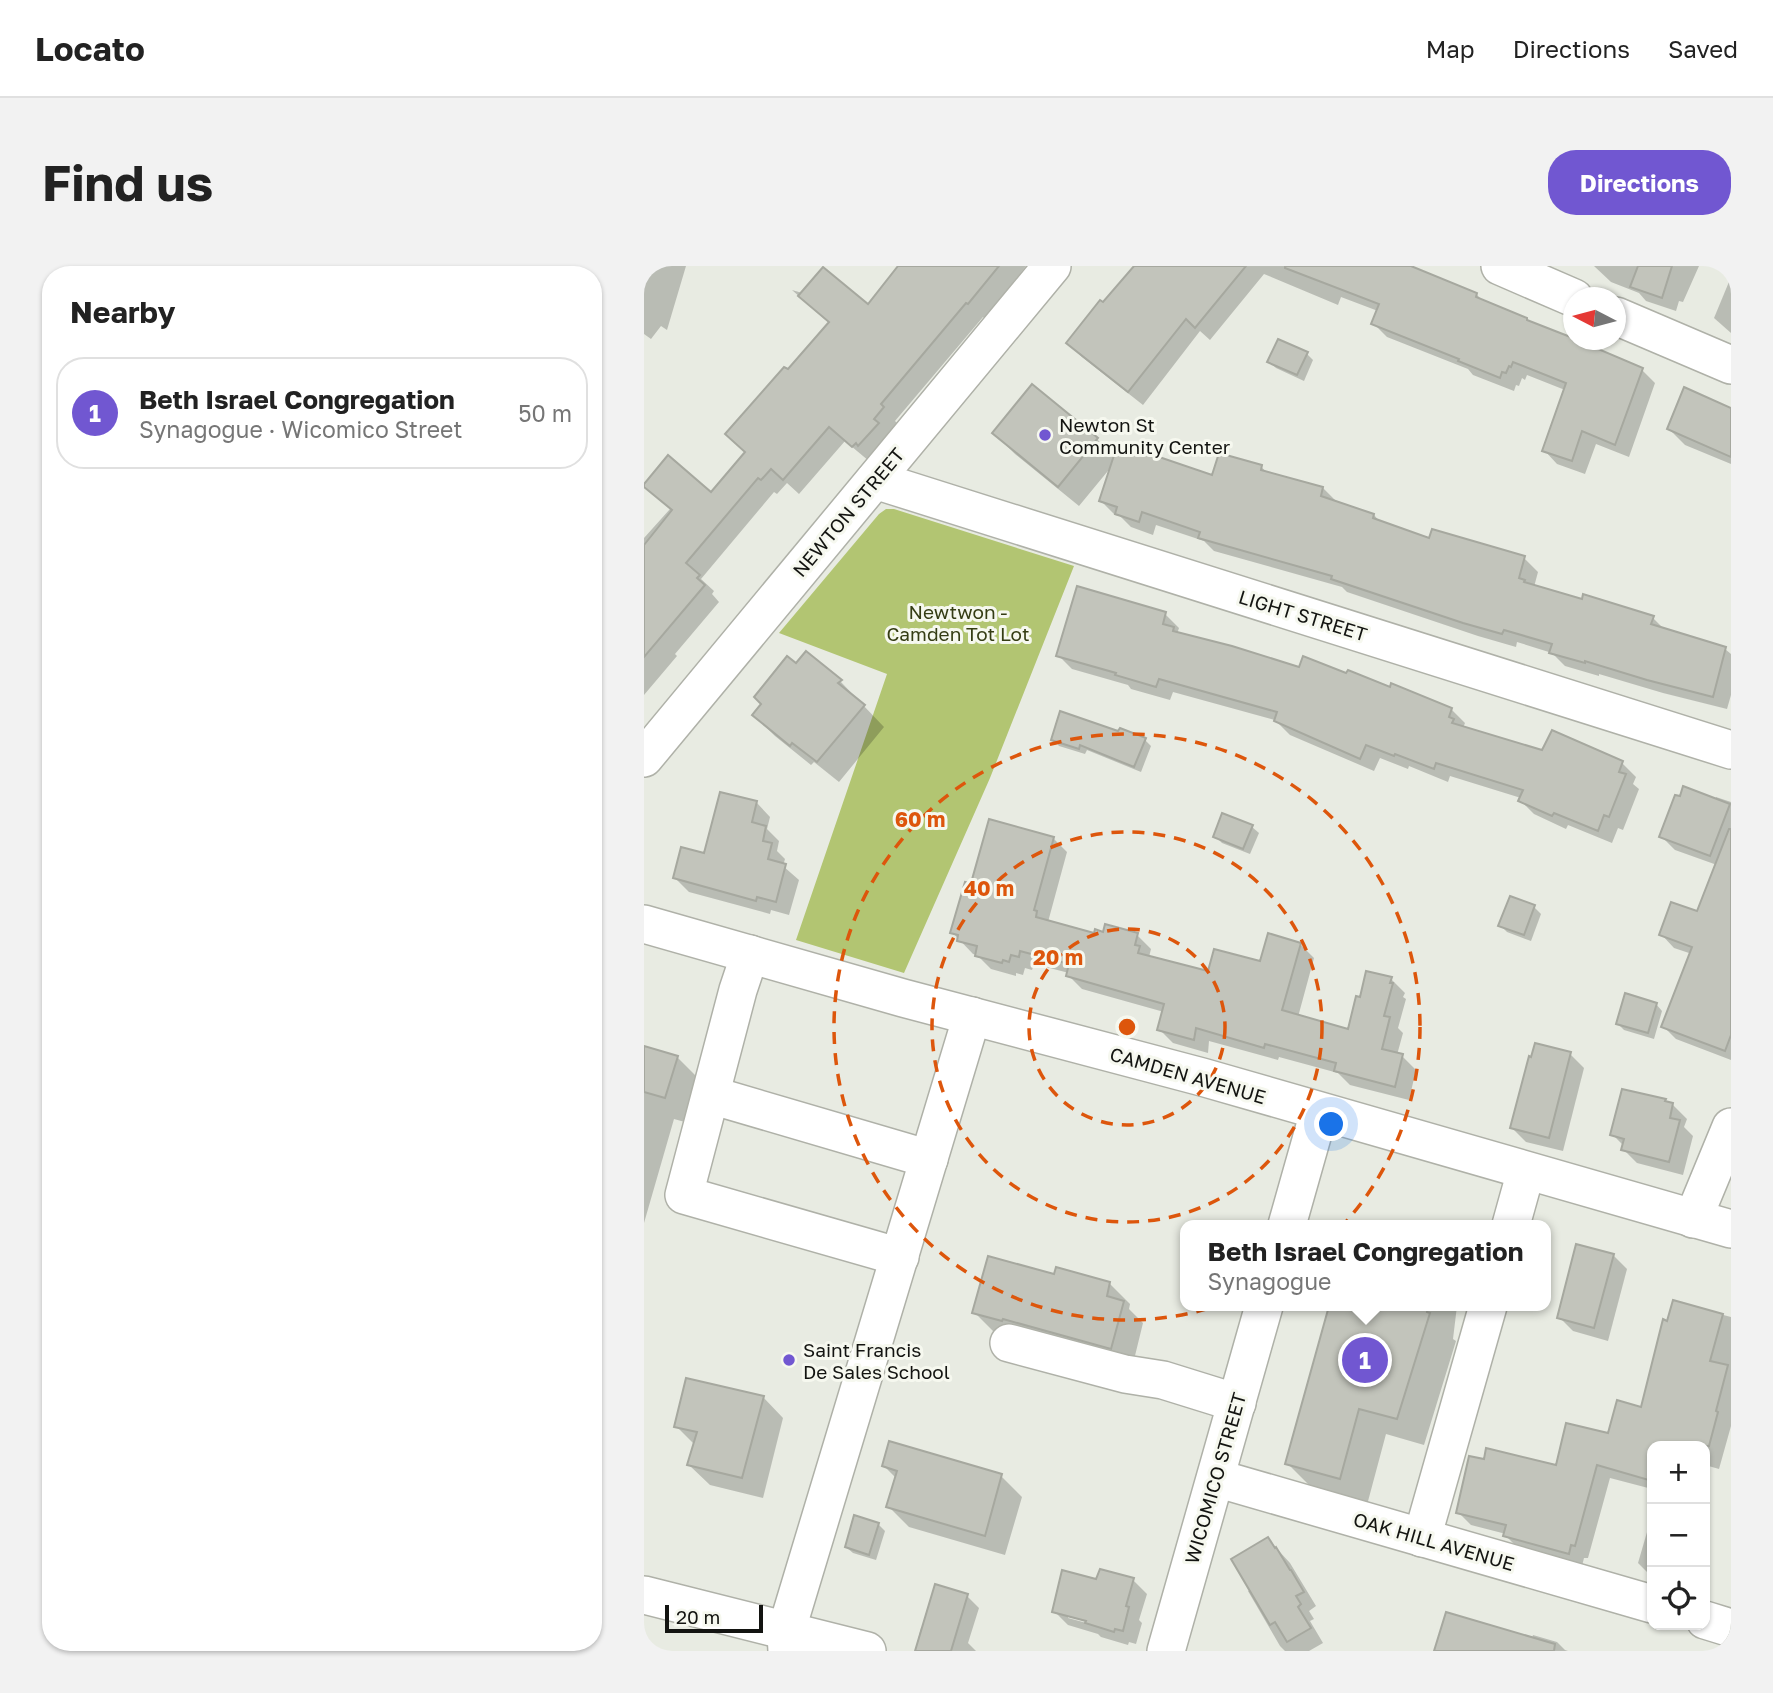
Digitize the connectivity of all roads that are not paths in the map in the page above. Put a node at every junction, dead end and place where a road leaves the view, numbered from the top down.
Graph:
1 (1052, 266) edge
2 (1500, 266) edge
3 (1563, 294) edge
4 (1626, 321) edge
5 (1731, 365) edge
6 (875, 480) junction
7 (1731, 750) edge
8 (644, 758) edge
9 (644, 923) edge
10 (750, 954) junction
11 (972, 1016) junction
12 (711, 1095) junction
13 (1319, 1112) junction
14 (1731, 1127) edge
15 (929, 1159) junction
16 (1526, 1171) junction
17 (1693, 1219) junction
18 (1288, 1220) edge
19 (1512, 1220) edge
20 (1731, 1229) edge
21 (900, 1257) junction
22 (1263, 1311) edge
23 (1487, 1311) edge
24 (1009, 1343) dead end
25 (1237, 1404) junction
26 (1216, 1478) junction
27 (1422, 1538) junction
28 (644, 1595) edge
29 (1647, 1603) edge
30 (1710, 1622) edge
31 (1731, 1628) edge
32 (786, 1641) edge
33 (867, 1651) edge
34 (1166, 1651) edge

1 - 6 street, NEWTON STREET
2 - 3 street
4 - 5 street
6 - 7 street, LIGHT STREET
6 - 8 street, NEWTON STREET
9 - 10 street, CAMDEN AVENUE
10 - 11 street, CAMDEN AVENUE
10 - 12 street
11 - 13 street, CAMDEN AVENUE
11 - 15 street
12 - 15 street
12 - 21 street
13 - 16 street, CAMDEN AVENUE
13 - 18 street
14 - 17 street
15 - 21 street
16 - 17 street, CAMDEN AVENUE
16 - 19 street
17 - 20 street, CAMDEN AVENUE
21 - 32 street
22 - 25 street, WICOMICO STREET
23 - 27 street
24 - 25 street
25 - 26 street, WICOMICO STREET
26 - 27 street, OAK HILL AVENUE
26 - 34 street, WICOMICO STREET
27 - 29 street, OAK HILL AVENUE
28 - 32 street
30 - 31 street
32 - 33 street

